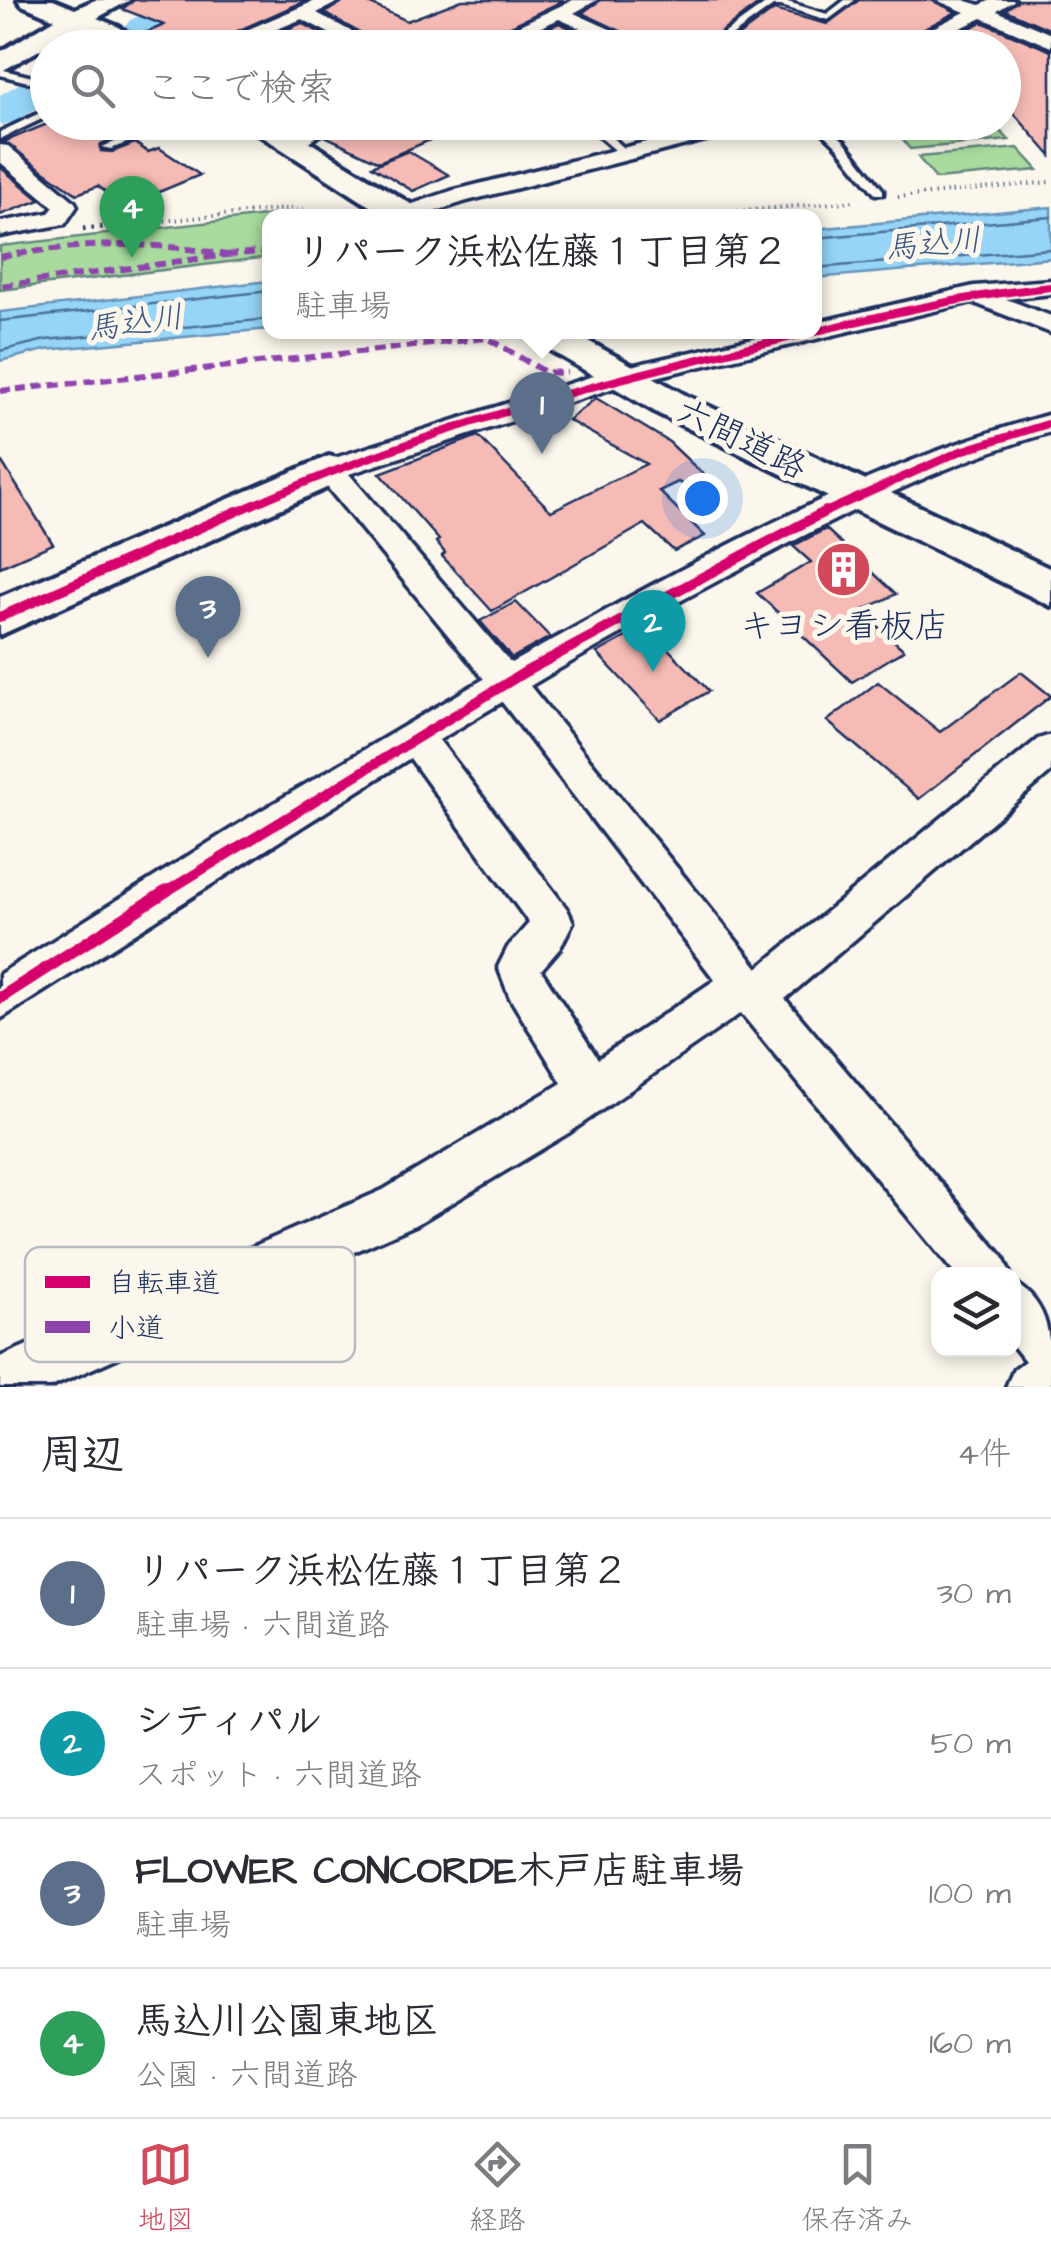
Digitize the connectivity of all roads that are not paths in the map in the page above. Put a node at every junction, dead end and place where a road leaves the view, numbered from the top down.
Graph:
1 (32, 0) edge
2 (117, 0) edge
3 (333, 0) edge
4 (588, 0) edge
5 (851, 0) edge
6 (945, 0) edge
7 (1006, 0) edge
8 (0, 6) edge
9 (302, 12) junction
10 (557, 12) junction
11 (984, 12) junction
12 (67, 24) junction
13 (58, 30) edge
14 (74, 30) edge
15 (84, 30) edge
16 (258, 30) edge
17 (338, 30) edge
18 (518, 30) edge
19 (600, 30) edge
20 (734, 30) edge
21 (943, 30) edge
22 (1051, 41) edge
23 (30, 48) edge
24 (0, 68) edge
25 (30, 80) edge
26 (30, 121) edge
27 (0, 136) edge
28 (127, 140) edge
29 (260, 140) edge
30 (278, 140) edge
31 (296, 140) edge
32 (609, 140) edge
33 (679, 140) edge
34 (837, 140) edge
35 (289, 144) junction
36 (106, 147) dead end
37 (0, 150) edge
38 (625, 153) junction
39 (880, 192) dead end
40 (354, 209) edge
41 (393, 209) edge
42 (424, 209) edge
43 (0, 230) edge
44 (1051, 287) edge
45 (974, 294) junction
46 (822, 322) edge
47 (1051, 325) edge
48 (565, 339) edge
49 (729, 339) edge
50 (620, 359) edge
51 (1051, 424) edge
52 (329, 470) junction
53 (870, 488) junction
54 (1051, 561) edge
55 (1051, 589) edge
56 (0, 616) edge
57 (505, 680) junction
58 (415, 736) junction
59 (1051, 750) edge
60 (750, 991) junction
61 (0, 998) edge
62 (592, 1090) junction
63 (309, 1247) edge
64 (980, 1267) edge
65 (1021, 1317) edge
66 (1051, 1353) edge
67 (46, 1362) edge
68 (1051, 1374) edge
69 (0, 1382) edge
70 (1032, 1387) edge

1 - 12 street
2 - 12 street
3 - 9 street
4 - 10 street
5 - 20 lane
6 - 11 street
7 - 11 street
8 - 12 street
9 - 16 street
9 - 17 street
10 - 18 street
10 - 19 street
11 - 21 street
11 - 22 street
12 - 13 street
12 - 14 street
12 - 15 street
23 - 24 street
24 - 25 lane
26 - 27 lane
28 - 36 lane
29 - 40 street
30 - 35 street
31 - 35 street
32 - 38 lane
33 - 38 street
34 - 39 lane
35 - 41 street
37 - 43 street
38 - 42 street
44 - 45 street
45 - 46 street
45 - 47 street
48 - 50 street, 六間道路
49 - 50 street
50 - 52 street
50 - 53 street, 六間道路
51 - 53 street
52 - 56 street
52 - 57 street
53 - 54 street, 六間道路
53 - 55 street, 六間道路
53 - 57 street
57 - 58 street
57 - 60 street
58 - 61 street
58 - 62 street
59 - 60 street
60 - 62 street
60 - 64 street
62 - 63 street
65 - 66 street
67 - 69 street
68 - 70 street

